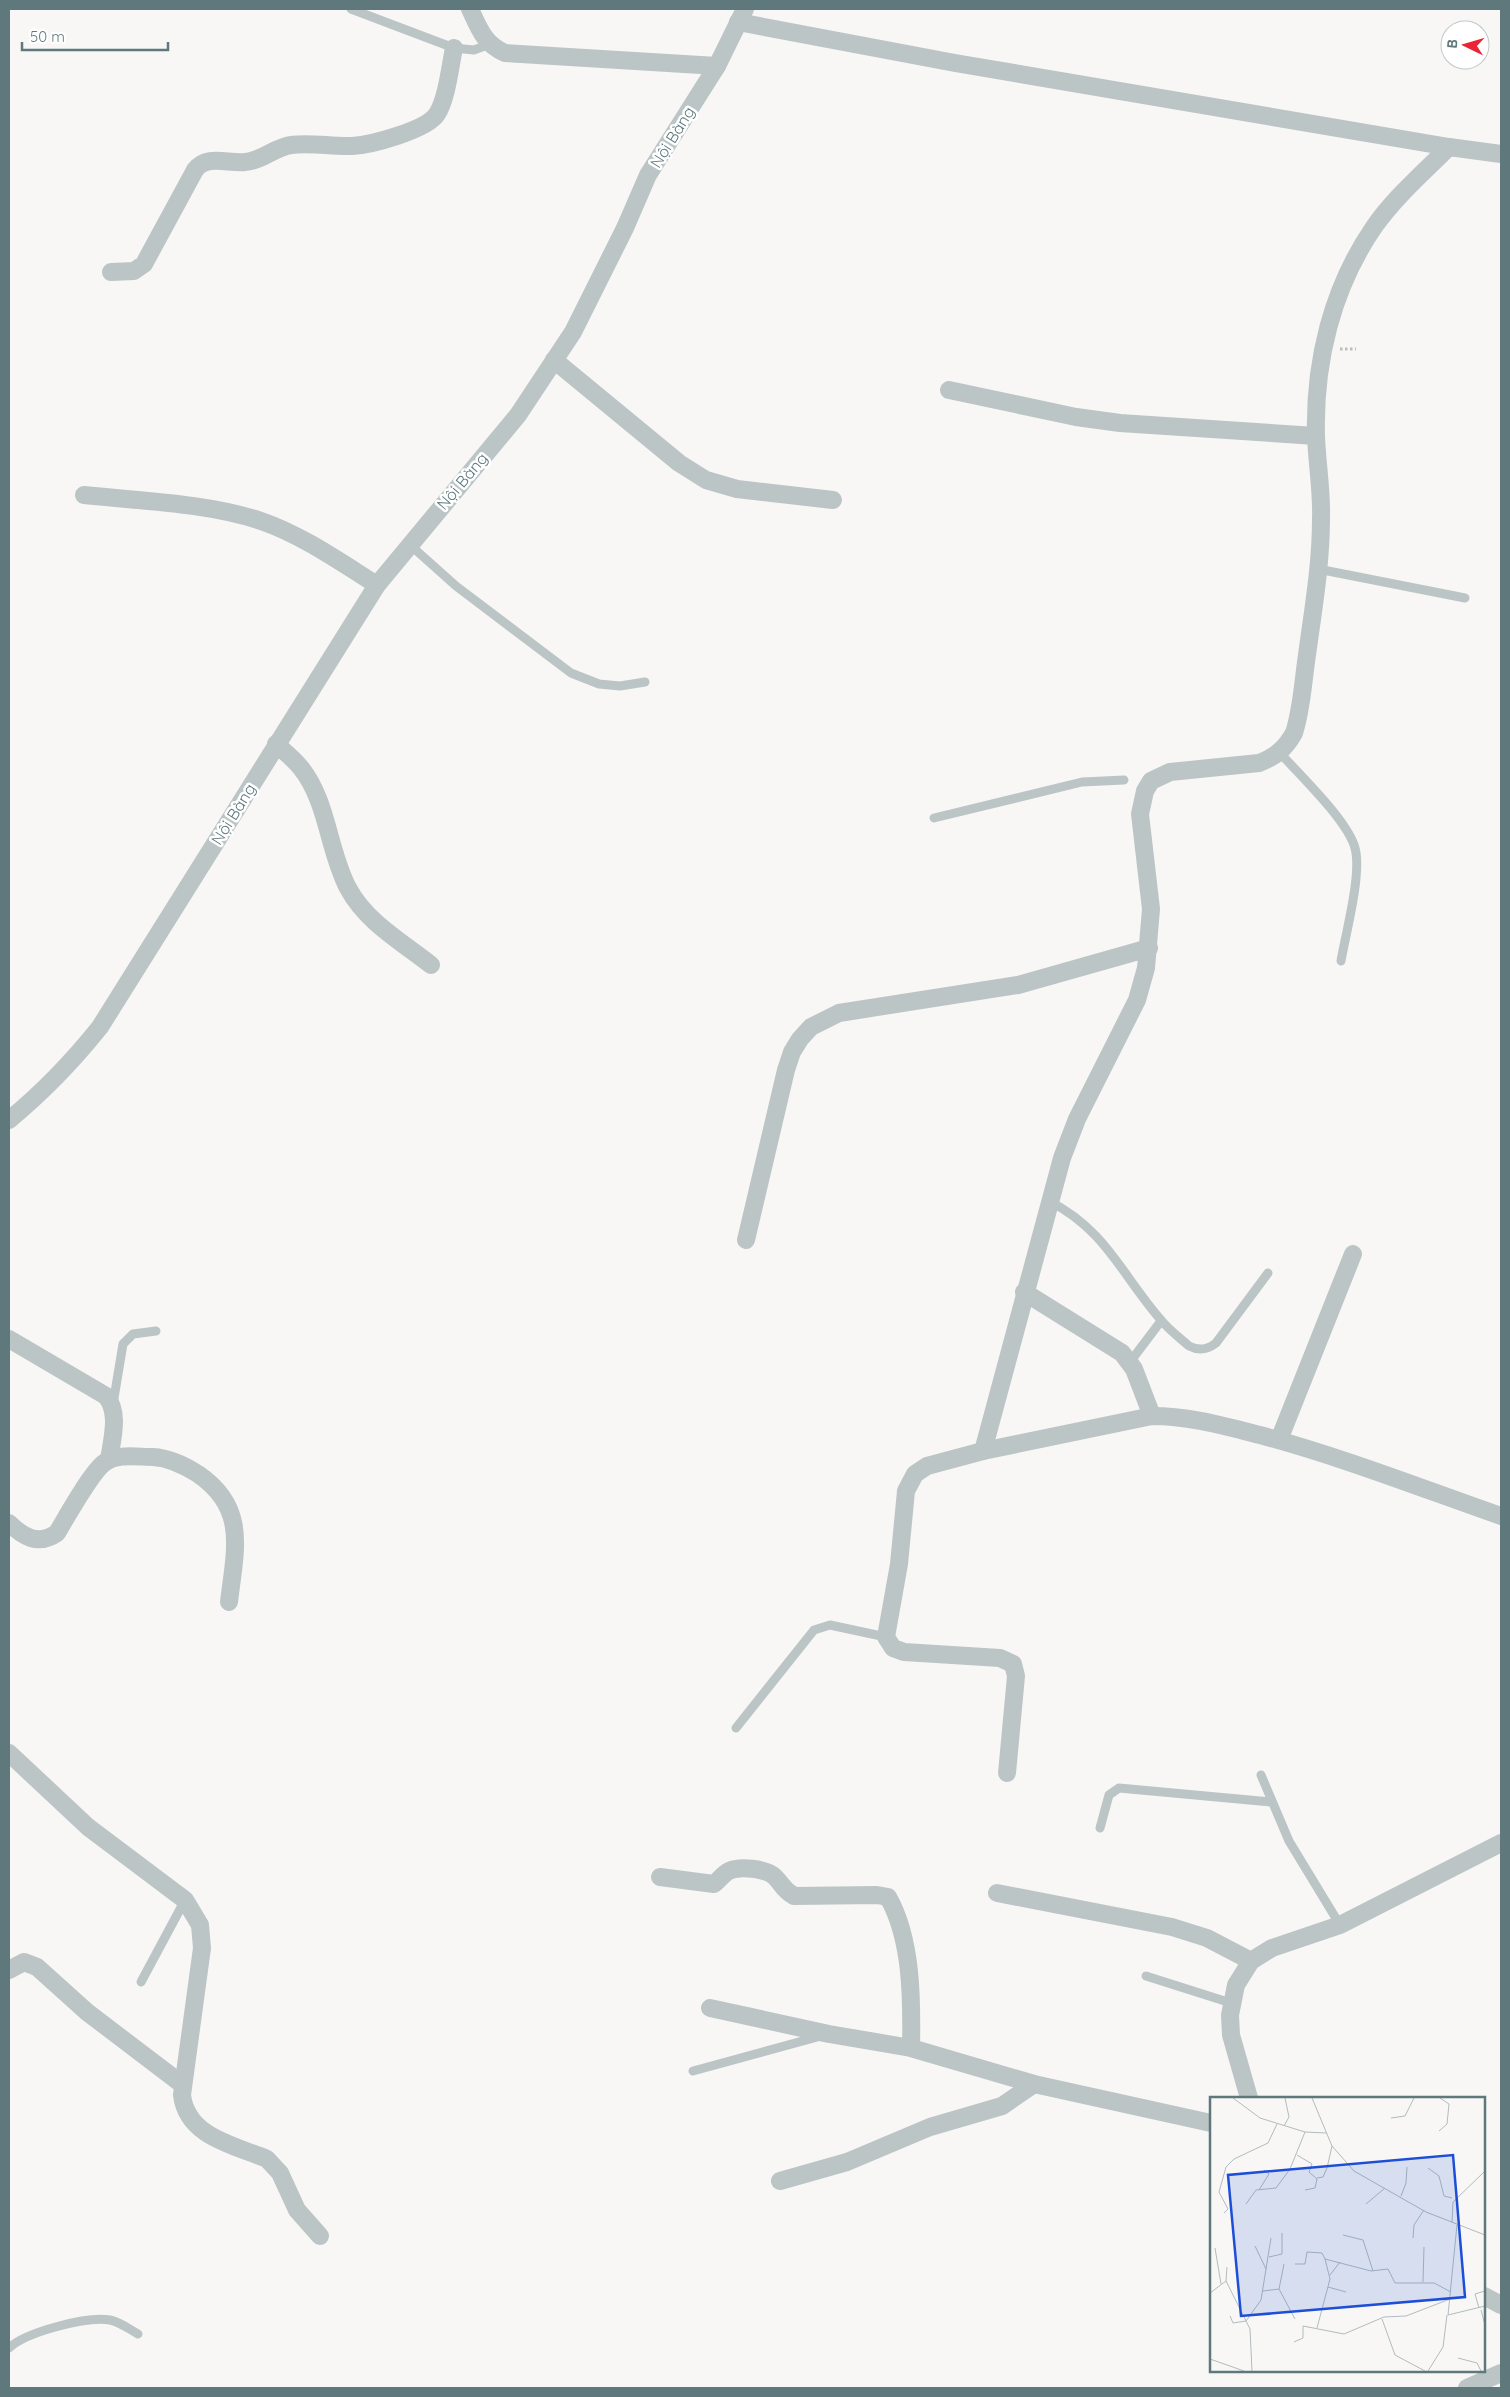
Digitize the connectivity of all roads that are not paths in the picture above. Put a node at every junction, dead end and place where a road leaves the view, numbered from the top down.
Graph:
1 (351, 9) edge
2 (470, 9) edge
3 (742, 15) edge
4 (490, 44) junction
5 (454, 48) junction
6 (717, 66) junction
7 (1449, 147) junction
8 (1501, 154) edge
9 (111, 272) dead end
10 (554, 360) junction
11 (949, 390) dead end
12 (1316, 436) junction
13 (84, 495) dead end
14 (833, 500) dead end
15 (409, 544) junction
16 (1318, 569) junction
17 (377, 584) junction
18 (1464, 598) dead end
19 (645, 682) dead end
20 (276, 744) junction
21 (1280, 752) junction
22 (1124, 780) dead end
23 (934, 818) dead end
24 (1149, 948) junction
25 (1341, 961) dead end
26 (431, 965) dead end
27 (9, 1120) edge
28 (1048, 1201) junction
29 (746, 1240) dead end
30 (1353, 1254) dead end
31 (1268, 1273) dead end
32 (1024, 1292) junction
33 (1162, 1321) junction
34 (156, 1331) dead end
35 (9, 1339) edge
36 (1130, 1362) junction
37 (113, 1407) junction
38 (1152, 1416) junction
39 (1279, 1440) junction
40 (983, 1451) junction
41 (109, 1460) junction
42 (1501, 1516) edge
43 (9, 1523) edge
44 (229, 1602) dead end
45 (887, 1629) junction
46 (736, 1728) dead end
47 (9, 1753) edge
48 (1007, 1773) dead end
49 (1261, 1775) dead end
50 (1271, 1802) junction
51 (1100, 1828) dead end
52 (1501, 1843) edge
53 (660, 1877) dead end
54 (998, 1893) dead end
55 (185, 1900) junction
56 (1340, 1925) junction
57 (1251, 1961) junction
58 (9, 1970) edge
59 (1146, 1976) dead end
60 (141, 1982) dead end
61 (1231, 2003) junction
62 (710, 2008) dead end
63 (829, 2034) junction
64 (911, 2048) junction
65 (693, 2071) dead end
66 (1034, 2084) junction
67 (183, 2085) junction
68 (1249, 2097) edge
69 (1210, 2123) edge
70 (780, 2181) dead end
71 (320, 2236) dead end
72 (1485, 2296) edge
73 (1501, 2304) edge
74 (138, 2334) dead end
75 (9, 2348) edge
76 (1501, 2373) edge
77 (1467, 2388) edge

1 - 5 lane
2 - 4 street
3 - 6 street, Nội Bàng
3 - 7 street
4 - 5 lane
4 - 6 street
5 - 9 street
6 - 10 street, Nội Bàng
7 - 8 street
7 - 12 street
10 - 14 street
10 - 15 street, Nội Bàng
11 - 12 street
12 - 16 street
13 - 17 street
15 - 17 street, Nội Bàng
15 - 19 lane
16 - 18 lane
16 - 21 street
17 - 20 street, Nội Bàng
20 - 26 street
20 - 27 street, Nội Bàng
21 - 24 street
21 - 25 lane
22 - 23 lane
24 - 28 street
24 - 29 street
28 - 32 street
28 - 33 lane
30 - 39 street
31 - 33 lane
32 - 36 street
32 - 40 street
33 - 36 lane
34 - 37 lane
35 - 37 street
36 - 38 street
37 - 41 street
38 - 39 street
38 - 40 street
39 - 42 street
40 - 45 street
41 - 43 street
41 - 44 street
45 - 46 lane
45 - 48 street
47 - 55 street
49 - 50 lane
50 - 51 lane
50 - 56 lane
52 - 56 street
53 - 64 street
54 - 57 street
55 - 60 lane
55 - 67 street
56 - 57 street
57 - 61 street
58 - 67 street
59 - 61 lane
61 - 68 street
62 - 63 street
63 - 64 street
63 - 65 lane
64 - 66 street
66 - 69 street
66 - 70 street
67 - 71 street
72 - 73 street
74 - 75 lane
76 - 77 street

